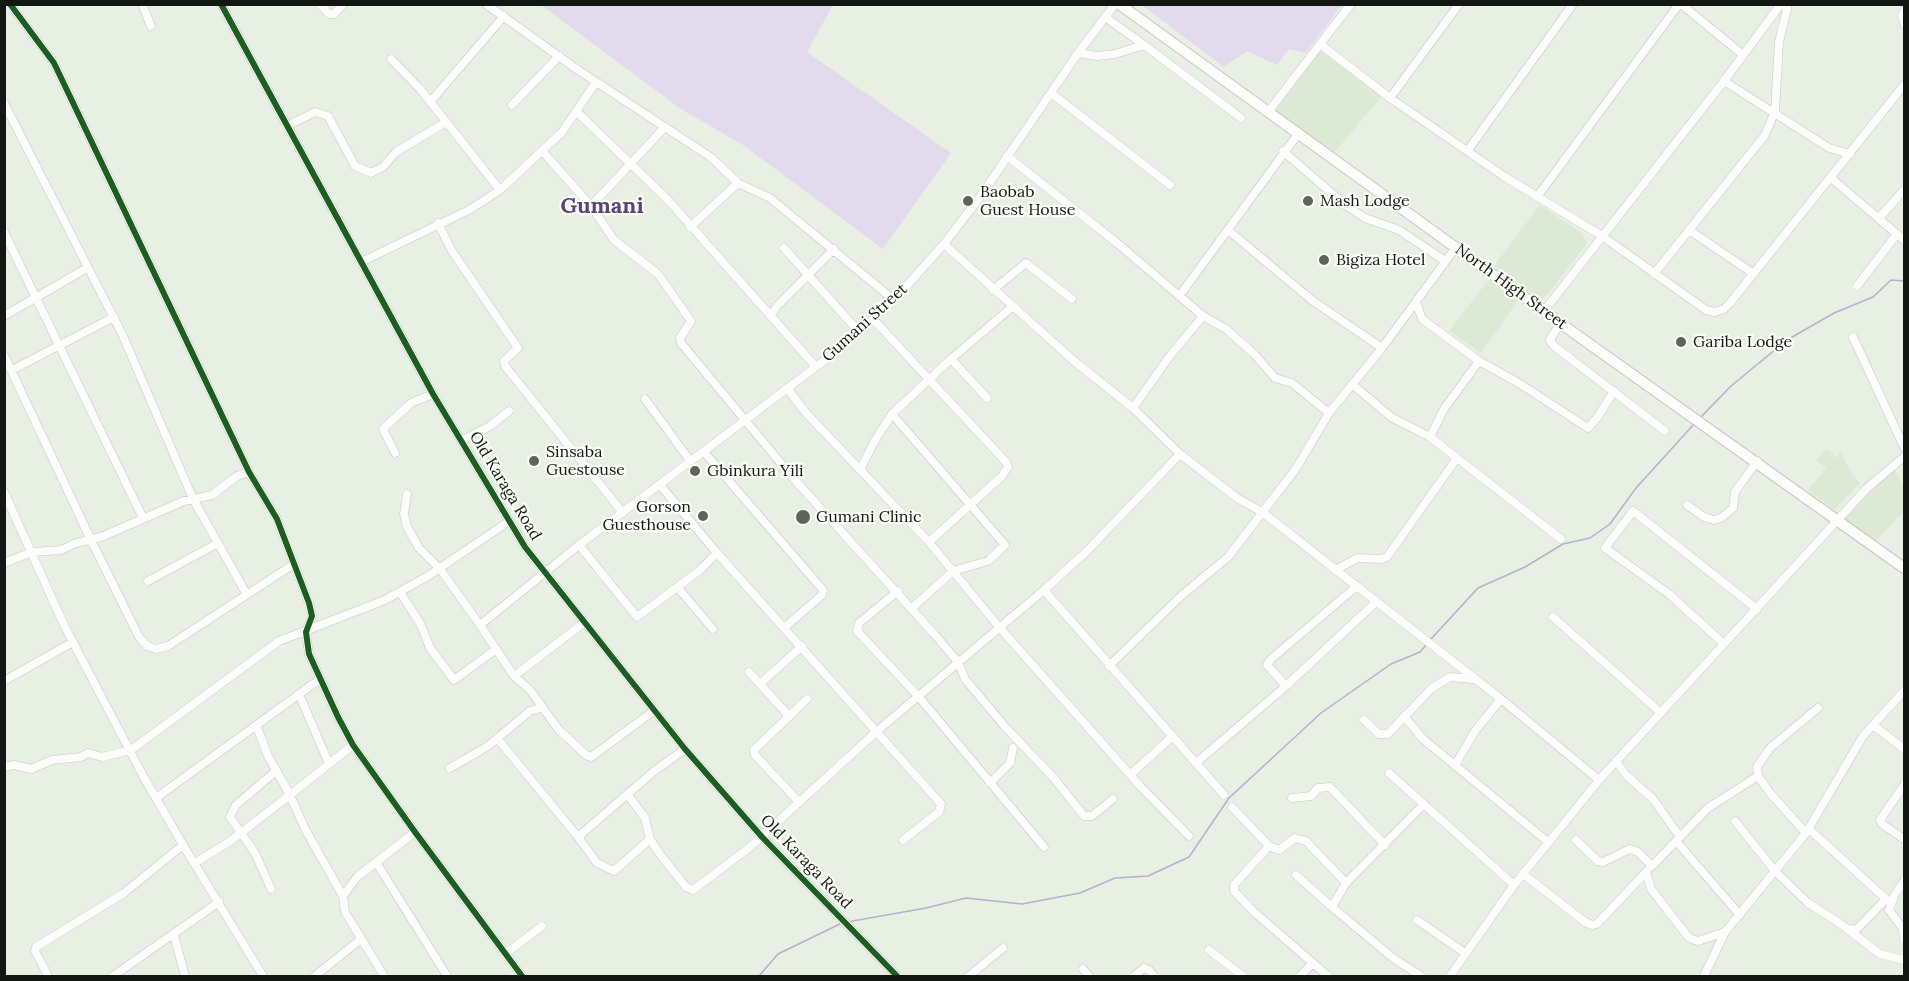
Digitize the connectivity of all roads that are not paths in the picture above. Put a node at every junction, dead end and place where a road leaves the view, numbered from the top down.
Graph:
1 (10, 4) edge
2 (142, 4) edge
3 (221, 4) edge
4 (320, 4) edge
5 (343, 4) edge
6 (486, 4) edge
7 (1117, 4) edge
8 (1351, 4) edge
9 (1459, 4) edge
10 (1573, 4) edge
11 (1680, 4) edge
12 (1781, 4) edge
13 (1788, 4) edge
14 (1905, 11) edge
15 (504, 16) junction
16 (1105, 17) junction
17 (1905, 23) edge
18 (151, 27) dead end
19 (1320, 44) junction
20 (1144, 45) junction
21 (1078, 53) junction
22 (1743, 55) junction
23 (559, 56) junction
24 (391, 59) dead end
25 (1724, 81) junction
26 (596, 82) junction
27 (1905, 85) edge
28 (1051, 93) junction
29 (1390, 98) junction
30 (431, 101) junction
31 (4, 103) edge
32 (512, 105) dead end
33 (1774, 111) junction
34 (577, 112) junction
35 (1268, 112) junction
36 (1241, 118) dead end
37 (446, 122) junction
38 (287, 126) junction
39 (665, 127) junction
40 (1298, 134) junction
41 (1468, 150) junction
42 (1284, 151) junction
43 (543, 152) junction
44 (1850, 154) junction
45 (1008, 156) junction
46 (633, 164) junction
47 (1831, 178) junction
48 (738, 183) junction
49 (1170, 185) dead end
50 (500, 190) junction
51 (1905, 190) edge
52 (1537, 197) junction
53 (591, 206) junction
54 (1879, 218) junction
55 (438, 224) junction
56 (690, 227) junction
57 (1228, 230) junction
58 (1689, 230) junction
59 (4, 232) edge
60 (1897, 234) junction
61 (1602, 236) junction
62 (1905, 240) edge
63 (944, 244) junction
64 (1456, 247) junction
65 (784, 248) dead end
66 (834, 249) junction
67 (1445, 261) junction
68 (361, 262) junction
69 (87, 268) junction
70 (1654, 274) junction
71 (1754, 274) junction
72 (808, 276) junction
73 (1857, 286) dead end
74 (993, 290) junction
75 (1180, 295) junction
76 (38, 297) junction
77 (1072, 299) dead end
78 (894, 300) junction
79 (1416, 302) junction
80 (1012, 306) junction
81 (1544, 311) junction
82 (771, 315) junction
83 (4, 316) edge
84 (1203, 316) junction
85 (114, 318) junction
86 (873, 319) junction
87 (1560, 323) junction
88 (860, 332) junction
89 (1852, 337) dead end
90 (58, 344) junction
91 (1382, 348) junction
92 (4, 355) edge
93 (951, 358) junction
94 (1479, 361) junction
95 (816, 367) junction
96 (12, 369) junction
97 (928, 381) junction
98 (1352, 384) junction
99 (788, 388) junction
100 (1614, 391) junction
101 (433, 394) junction
102 (987, 398) dead end
103 (645, 399) dead end
104 (1133, 408) junction
105 (509, 411) dead end
106 (1329, 413) junction
107 (892, 414) junction
108 (746, 420) junction
109 (1665, 430) dead end
110 (1430, 437) junction
111 (462, 441) junction
112 (1905, 447) edge
113 (704, 452) junction
114 (395, 453) dead end
115 (1180, 454) junction
116 (1457, 458) junction
117 (1903, 461) edge
118 (691, 462) junction
119 (1757, 462) junction
120 (860, 470) junction
121 (249, 471) junction
122 (660, 485) junction
123 (4, 492) edge
124 (407, 494) dead end
125 (192, 499) junction
126 (970, 504) junction
127 (1688, 505) dead end
128 (1263, 512) junction
129 (623, 513) junction
130 (143, 518) junction
131 (1836, 520) junction
132 (508, 522) junction
133 (1561, 539) dead end
134 (91, 540) junction
135 (929, 542) junction
136 (218, 543) junction
137 (579, 545) junction
138 (32, 552) junction
139 (717, 553) junction
140 (4, 563) edge
141 (294, 564) junction
142 (1905, 568) edge
143 (440, 569) junction
144 (1335, 570) junction
145 (954, 571) junction
146 (544, 572) junction
147 (148, 581) dead end
148 (1357, 586) junction
149 (678, 588) junction
150 (1044, 590) junction
151 (897, 591) junction
152 (400, 592) junction
153 (246, 593) junction
154 (1376, 602) junction
155 (912, 608) junction
156 (1757, 609) junction
157 (1553, 617) dead end
158 (585, 622) junction
159 (480, 625) junction
160 (785, 627) junction
161 (999, 627) junction
162 (713, 629) dead end
163 (306, 633) junction
164 (73, 642) junction
165 (1724, 645) junction
166 (802, 646) junction
167 (495, 650) junction
168 (957, 662) junction
169 (1109, 666) junction
170 (749, 672) dead end
171 (514, 676) junction
172 (320, 679) junction
173 (1475, 680) junction
174 (4, 681) edge
175 (760, 684) junction
176 (1286, 686) junction
177 (1905, 691) edge
178 (299, 694) junction
179 (919, 698) junction
180 (807, 699) dead end
181 (1501, 699) junction
182 (541, 708) junction
183 (1818, 708) dead end
184 (655, 710) junction
185 (1660, 712) junction
186 (789, 716) junction
187 (1404, 716) junction
188 (1364, 720) dead end
189 (1873, 725) junction
190 (257, 727) junction
191 (876, 732) junction
192 (1173, 736) junction
193 (497, 738) junction
194 (353, 745) junction
195 (1013, 748) dead end
196 (685, 749) junction
197 (1905, 749) edge
198 (131, 750) junction
199 (1616, 761) junction
200 (1196, 763) junction
201 (329, 764) junction
202 (1455, 765) junction
203 (4, 766) edge
204 (450, 768) dead end
205 (276, 771) junction
206 (1389, 773) dead end
207 (1131, 774) junction
208 (1758, 776) junction
209 (1599, 780) junction
210 (990, 783) junction
211 (1905, 785) edge
212 (290, 795) junction
213 (628, 795) junction
214 (1224, 795) dead end
215 (156, 798) junction
216 (1292, 798) dead end
217 (1113, 799) dead end
218 (798, 801) junction
219 (1425, 804) junction
220 (1232, 807) dead end
221 (1735, 820) dead end
222 (1808, 831) junction
223 (239, 832) junction
224 (415, 832) junction
225 (1189, 836) dead end
226 (578, 837) junction
227 (762, 837) junction
228 (650, 839) junction
229 (1678, 839) junction
230 (1905, 839) edge
231 (903, 840) dead end
232 (1576, 840) dead end
233 (1548, 842) junction
234 (183, 845) junction
235 (1384, 845) junction
236 (1269, 846) junction
237 (1044, 847) dead end
238 (195, 862) junction
239 (376, 862) junction
240 (1649, 869) junction
241 (1774, 871) junction
242 (1523, 874) junction
243 (1296, 875) dead end
244 (1905, 881) edge
245 (1346, 883) junction
246 (1514, 885) junction
247 (271, 889) dead end
248 (1895, 894) junction
249 (343, 896) junction
250 (1887, 899) junction
251 (219, 902) junction
252 (1332, 907) junction
253 (1740, 915) junction
254 (1418, 920) dead end
255 (1838, 922) junction
256 (542, 926) dead end
257 (1725, 932) junction
258 (174, 935) junction
259 (361, 939) junction
260 (1905, 939) edge
261 (1003, 948) dead end
262 (1209, 950) dead end
263 (1465, 952) junction
264 (506, 954) junction
265 (1905, 960) edge
266 (1312, 963) junction
267 (1083, 969) dead end
268 (48, 976) edge
269 (113, 976) edge
270 (185, 976) edge
271 (263, 976) edge
272 (315, 976) edge
273 (384, 976) edge
274 (447, 976) edge
275 (522, 976) edge
276 (897, 976) edge
277 (969, 976) edge
278 (1089, 976) edge
279 (1134, 976) edge
280 (1154, 976) edge
281 (1243, 976) edge
282 (1300, 976) edge
283 (1328, 976) edge
284 (1421, 976) edge
285 (1450, 976) edge
286 (1704, 976) edge

1 - 121 street
2 - 18 street
3 - 38 street, Old Karaga Road
4 - 5 street
6 - 15 street
7 - 16 street, Gumani Street
7 - 35 highway, North High Street
8 - 19 street
9 - 29 street
10 - 41 street
11 - 22 street
11 - 52 street
12 - 22 street
13 - 33 street
14 - 17 street
15 - 23 street
15 - 30 street
16 - 20 street
16 - 21 street, Gumani Street
19 - 29 street
19 - 35 street
20 - 21 street
20 - 36 street
21 - 28 street, Gumani Street
22 - 25 street
23 - 26 street
23 - 32 street
24 - 30 street
25 - 33 street
25 - 61 street
26 - 34 street
26 - 39 street
27 - 44 street
28 - 45 street, Gumani Street
28 - 49 street
29 - 41 street
30 - 37 street
31 - 69 street
33 - 44 street
33 - 58 street
34 - 43 street
34 - 46 street
35 - 40 highway, North High Street
37 - 38 street
37 - 50 street
38 - 68 street, Old Karaga Road
39 - 46 street
39 - 48 street
40 - 42 street
40 - 64 highway, North High Street
41 - 52 street
42 - 57 street
42 - 67 street
43 - 50 street
43 - 53 street
44 - 47 street
45 - 63 street, Gumani Street
45 - 75 street
46 - 53 street
46 - 56 street
47 - 54 street
47 - 71 street
48 - 56 street
48 - 66 street
50 - 55 street
51 - 54 street
52 - 61 street
53 - 108 street
54 - 60 street
55 - 68 street
55 - 129 street
56 - 82 street
57 - 75 street
57 - 91 street
58 - 70 street
58 - 71 street
59 - 76 street
60 - 62 street
60 - 73 street
61 - 70 street
61 - 81 street
63 - 74 street
63 - 78 street, Gumani Street
64 - 67 street
64 - 81 highway, North High Street
65 - 72 street
66 - 72 street
66 - 78 street
67 - 79 street
68 - 101 street, Old Karaga Road
69 - 76 street
69 - 85 street
70 - 71 street
72 - 82 street
72 - 88 street
74 - 77 street
74 - 80 street
75 - 84 street
76 - 83 street
76 - 90 street
78 - 86 street, Gumani Street
79 - 91 street
79 - 94 street
80 - 93 street
80 - 104 street
81 - 87 highway, North High Street
82 - 95 street
84 - 104 street
84 - 106 street
85 - 90 street
85 - 125 street
86 - 88 street, Gumani Street
86 - 97 street
87 - 100 street
87 - 119 highway, North High Street
88 - 95 street, Gumani Street
89 - 112 street
90 - 96 street
90 - 130 street
91 - 98 street
92 - 96 street
93 - 97 street
93 - 102 street
94 - 100 street
94 - 110 street
95 - 99 street, Gumani Street
96 - 134 street
97 - 107 street
97 - 126 street
98 - 106 street
98 - 110 street
99 - 108 street, Gumani Street
99 - 120 street
100 - 109 street
101 - 111 street, Old Karaga Road
101 - 114 street
103 - 118 street
104 - 115 street
105 - 111 street
106 - 128 street
107 - 120 street
107 - 126 street
108 - 113 street, Gumani Street
108 - 151 street
110 - 116 street
111 - 132 street, Old Karaga Road
113 - 118 street, Gumani Street
113 - 160 street
115 - 128 street
115 - 150 street
116 - 133 street
116 - 144 street
117 - 131 street
118 - 122 street, Gumani Street
119 - 127 street
119 - 131 highway, North High Street
120 - 135 street
121 - 125 street
121 - 141 street
122 - 129 street, Gumani Street
122 - 139 street
123 - 138 street
124 - 143 street
125 - 130 street
125 - 136 street
126 - 135 street
126 - 145 street
128 - 144 street
128 - 169 street
129 - 137 street, Gumani Street
130 - 134 street
131 - 142 highway, North High Street
131 - 156 street
132 - 143 street
132 - 146 street, Old Karaga Road
134 - 138 street
134 - 153 street
135 - 145 street
136 - 147 street
136 - 153 street
137 - 146 street, Gumani Street
137 - 149 street
138 - 140 street
138 - 164 street
139 - 149 street
139 - 160 street
141 - 153 street
141 - 163 street
143 - 152 street
143 - 159 street
144 - 148 street
145 - 155 street
145 - 161 street
146 - 158 street, Old Karaga Road
146 - 159 street, Gumani Street
148 - 154 street
148 - 176 street
149 - 162 street
150 - 161 street
150 - 169 street
151 - 155 street
151 - 179 street
152 - 163 street
152 - 167 street
154 - 173 street
154 - 176 street
155 - 168 street
156 - 165 street
156 - 165 street
157 - 185 street
158 - 171 street
158 - 184 street, Old Karaga Road
159 - 167 street
160 - 166 street
161 - 168 street
161 - 207 street
163 - 172 street
163 - 198 street
164 - 174 street
164 - 198 street
165 - 185 street
166 - 175 street
166 - 191 street
167 - 171 street
168 - 179 street
168 - 217 street
169 - 192 street
170 - 175 street
171 - 182 street
172 - 178 street
172 - 194 street
173 - 181 street
173 - 187 street
175 - 186 street
176 - 200 street
177 - 189 street
178 - 190 street
178 - 201 street
179 - 191 street
179 - 210 street
180 - 186 street
181 - 202 street
181 - 209 street
182 - 184 street
182 - 193 street
183 - 208 street
184 - 196 street, Old Karaga Road
185 - 199 street
186 - 218 street
187 - 188 street
187 - 202 street
189 - 197 street
189 - 222 street
190 - 205 street
190 - 215 street
191 - 218 street
191 - 231 street
192 - 200 street
192 - 207 street
193 - 204 street
193 - 226 street
194 - 201 street
194 - 224 street
195 - 210 street
196 - 213 street
196 - 227 street, Old Karaga Road
198 - 203 street
198 - 215 street
199 - 209 street
199 - 229 street
200 - 214 street
201 - 212 street
202 - 233 street
205 - 212 street
205 - 223 street
206 - 219 street
207 - 225 street
208 - 222 street
208 - 229 street
209 - 233 street
210 - 237 street
211 - 230 street
212 - 223 street
212 - 249 street
213 - 226 street
213 - 228 street
215 - 234 street
216 - 235 street
218 - 227 street
219 - 235 street
219 - 246 street
220 - 236 street
221 - 241 street
222 - 241 street
222 - 250 street
223 - 238 street
223 - 247 street
224 - 239 street
224 - 264 street
226 - 228 street
227 - 228 street
227 - 276 street, Old Karaga Road
229 - 240 street
229 - 253 street
232 - 240 street
233 - 242 street
234 - 238 street
234 - 268 street
235 - 245 street
236 - 245 street
236 - 266 street
238 - 251 street
239 - 249 street
239 - 274 street
240 - 242 street
240 - 257 street
241 - 253 street
241 - 255 street
242 - 246 street
243 - 252 street
244 - 248 street
245 - 252 street
246 - 263 street
248 - 250 street
248 - 260 street
249 - 259 street
250 - 255 street
251 - 258 street
251 - 271 street
252 - 284 street
253 - 257 street
254 - 263 street
255 - 265 street
256 - 264 street
257 - 286 street
258 - 269 street
258 - 270 street
259 - 272 street
259 - 273 street
261 - 277 street
262 - 281 street
263 - 285 street
264 - 275 street
266 - 282 street
266 - 283 street
267 - 278 street
279 - 280 street

